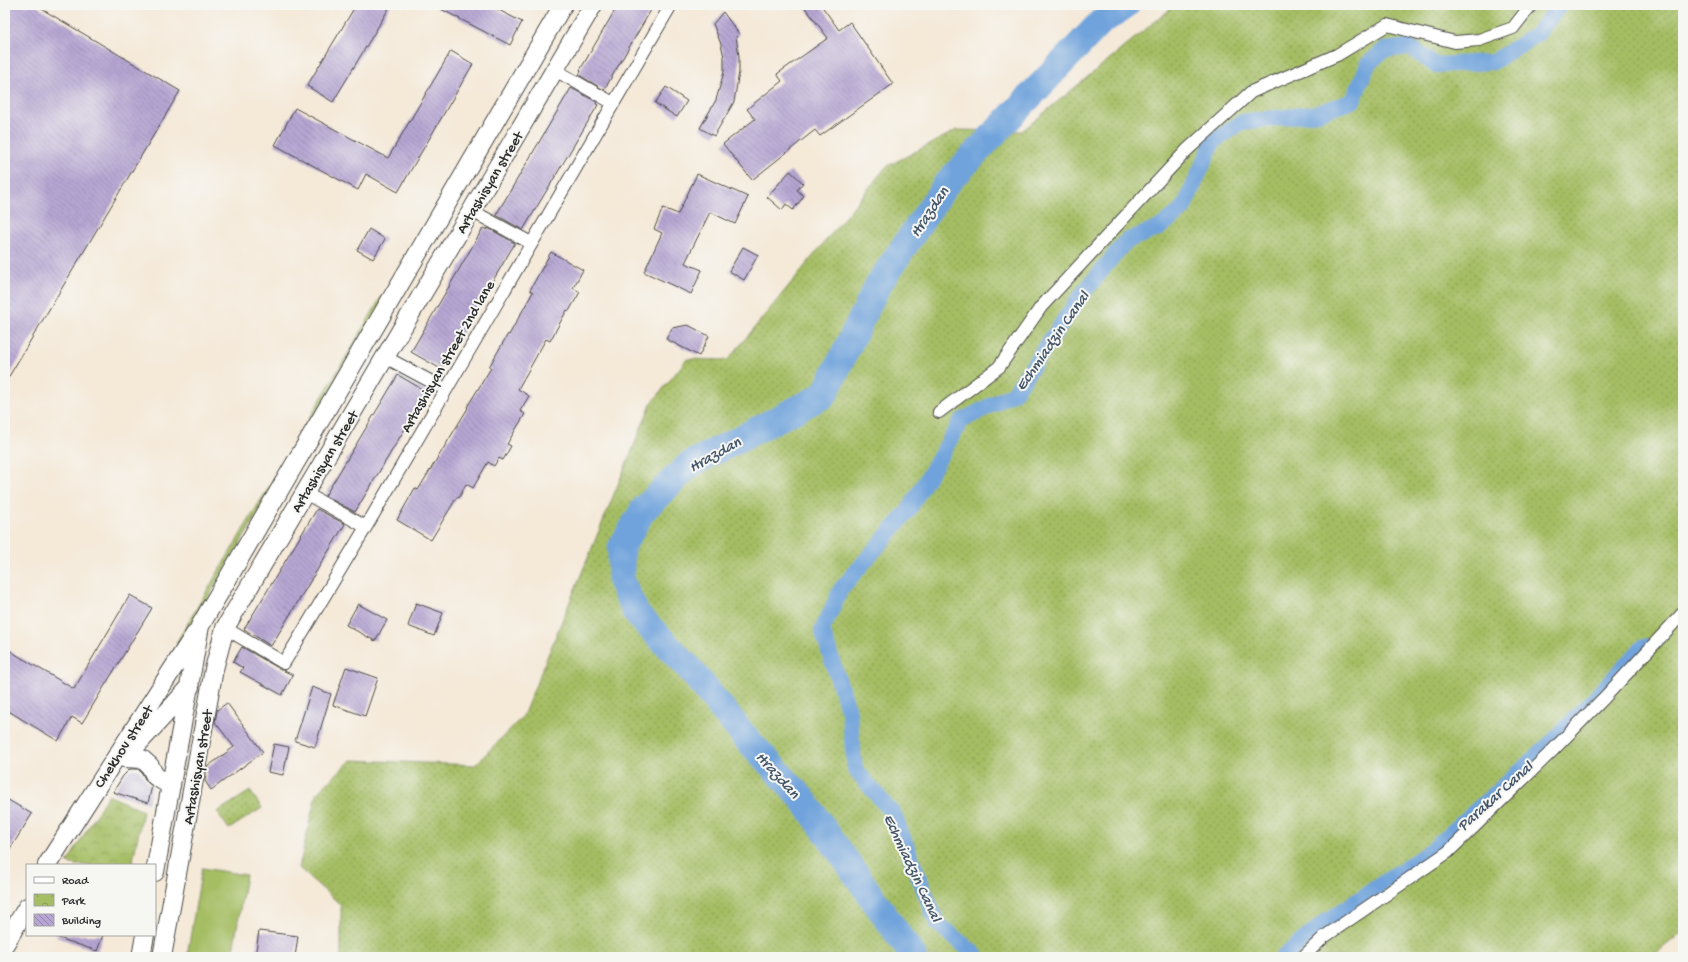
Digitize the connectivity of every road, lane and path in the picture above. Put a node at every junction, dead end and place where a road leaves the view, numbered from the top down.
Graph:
1 (563, 5) edge
2 (593, 5) edge
3 (671, 5) edge
4 (1531, 5) edge
5 (555, 70) junction
6 (613, 103) junction
7 (472, 211) junction
8 (531, 243) junction
9 (385, 357) junction
10 (446, 389) junction
11 (939, 412) dead end
12 (304, 493) junction
13 (366, 527) junction
14 (1683, 613) edge
15 (200, 626) junction
16 (225, 628) junction
17 (214, 669) junction
18 (190, 688) junction
19 (125, 758) junction
20 (171, 786) junction
21 (47, 864) edge
22 (54, 864) edge
23 (156, 865) edge
24 (26, 898) edge
25 (26, 909) edge
26 (5, 932) edge
27 (144, 936) edge
28 (5, 944) edge
29 (141, 957) edge
30 (162, 957) edge
31 (1303, 957) edge

1 - 15 main road, Artashisyan street
2 - 5 main road, Artashisyan street
3 - 6 street, Artashisyan street 2nd lane
4 - 11 street
5 - 6 street
5 - 7 main road, Artashisyan street
6 - 8 street, Artashisyan street 2nd lane
7 - 8 street
7 - 9 main road, Artashisyan street
8 - 10 street, Artashisyan street 2nd lane
9 - 10 street
9 - 12 main road, Artashisyan street
10 - 13 street, Artashisyan street 2nd lane
12 - 13 street
12 - 16 main road, Artashisyan street
13 - 16 street, Artashisyan street 2nd lane
14 - 31 street
15 - 18 main road, Artashisyan street
15 - 21 main road, Chekhov street
16 - 17 main road, Artashisyan street
17 - 18 main road, Chekhov street
17 - 30 main road, Artashisyan street
18 - 19 main road, Chekhov street
18 - 20 main road, Artashisyan street
19 - 20 main road
19 - 22 main road, Chekhov street
20 - 23 main road, Artashisyan street
24 - 26 main road
25 - 28 main road
27 - 29 main road

